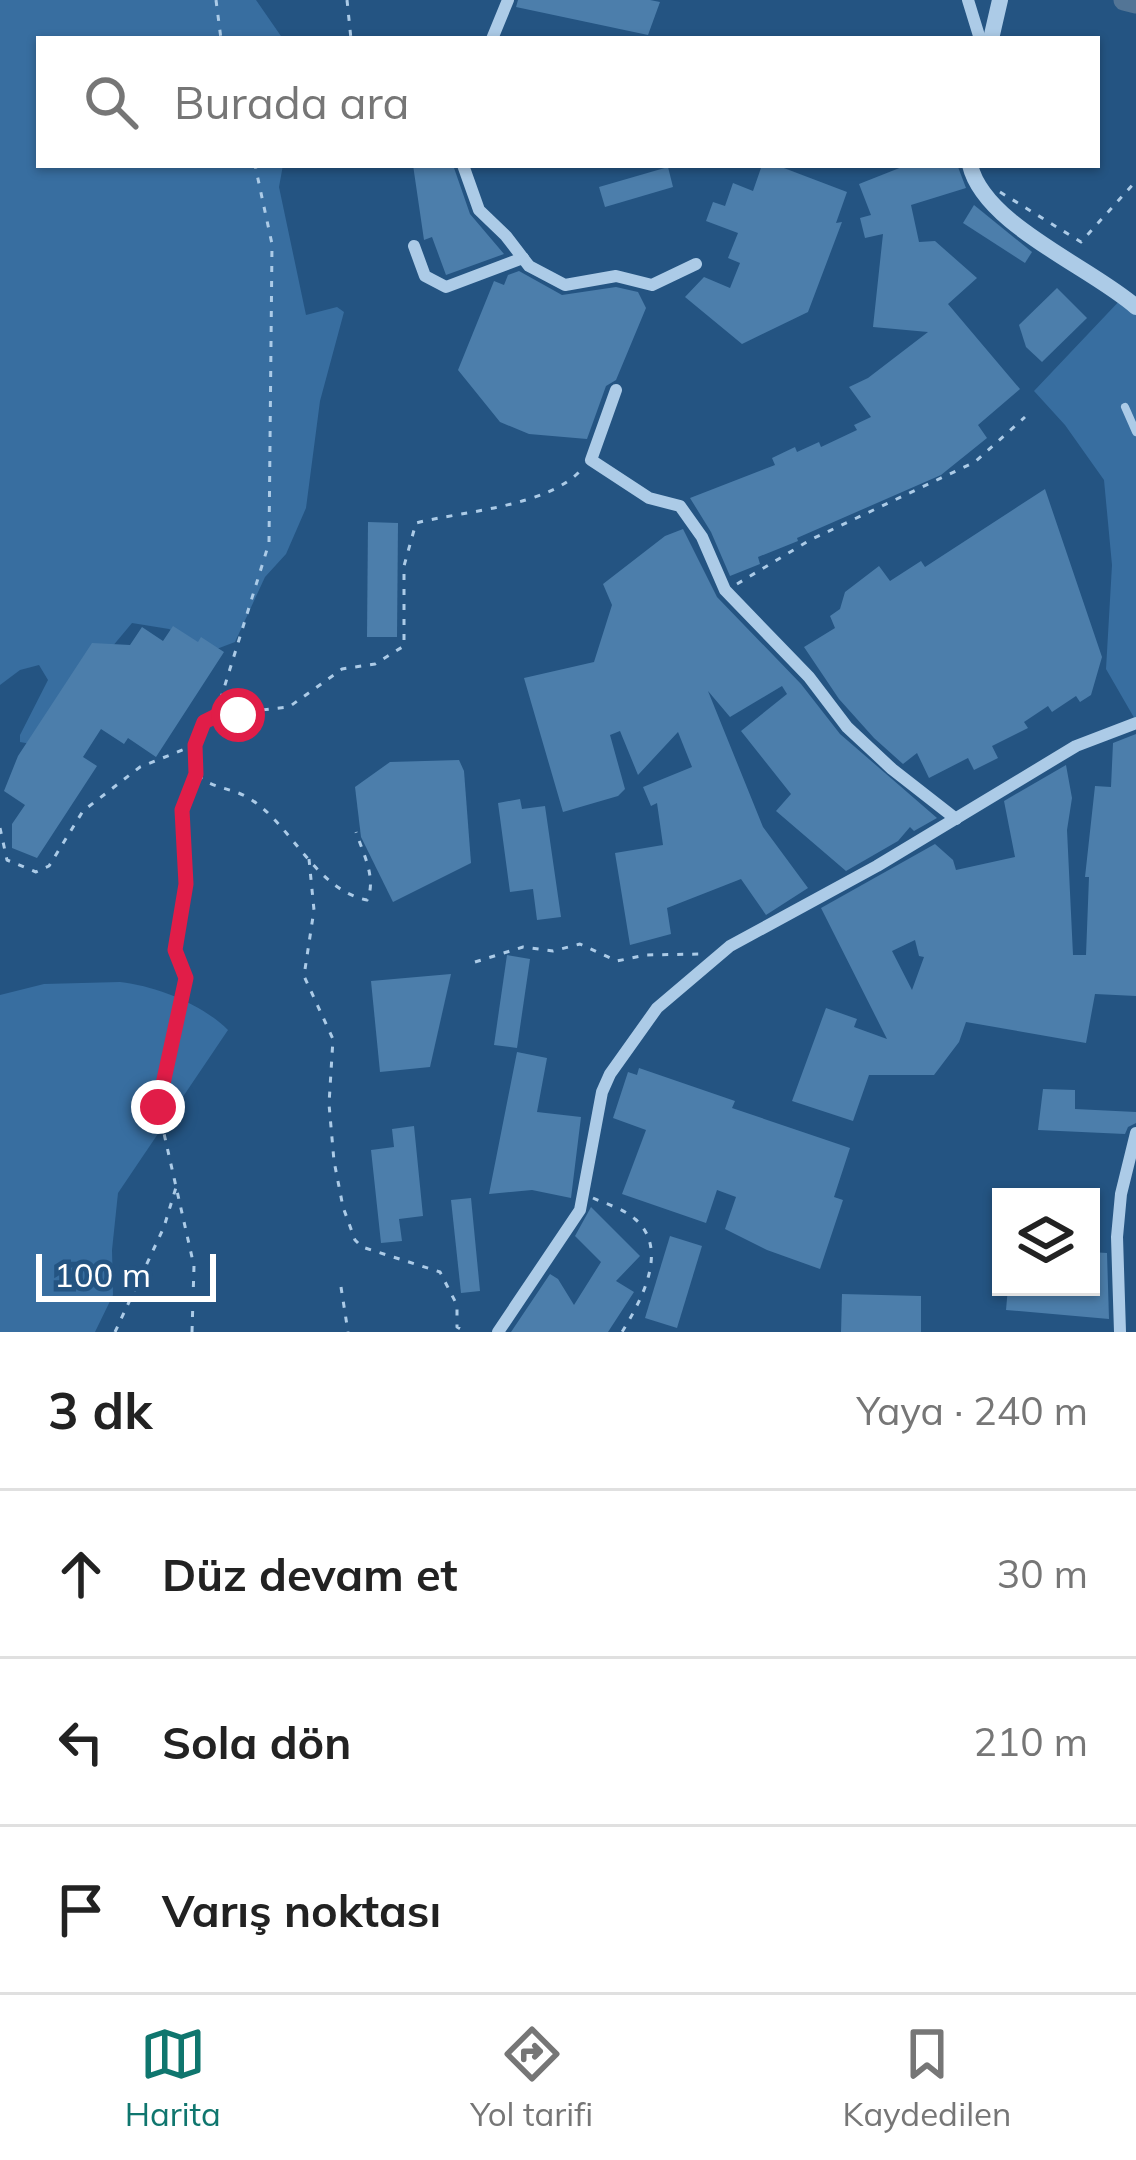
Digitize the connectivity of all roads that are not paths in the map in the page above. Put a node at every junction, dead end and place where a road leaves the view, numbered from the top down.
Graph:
1 (508, 0) edge
2 (968, 0) edge
3 (1000, 0) edge
4 (989, 35) edge
5 (493, 36) edge
6 (464, 168) edge
7 (971, 168) edge
8 (414, 246) dead end
9 (523, 258) junction
10 (696, 264) dead end
11 (1136, 307) edge
12 (616, 391) dead end
13 (1125, 406) dead end
14 (1136, 432) edge
15 (1136, 723) edge
16 (956, 819) junction
17 (1136, 1132) edge
18 (498, 1332) edge
19 (1120, 1332) edge

1 - 5 street
2 - 4 street
3 - 4 street
6 - 9 street
7 - 11 street
8 - 9 street
9 - 10 street
12 - 16 street
13 - 14 lane
15 - 16 street
16 - 18 street
17 - 19 street

